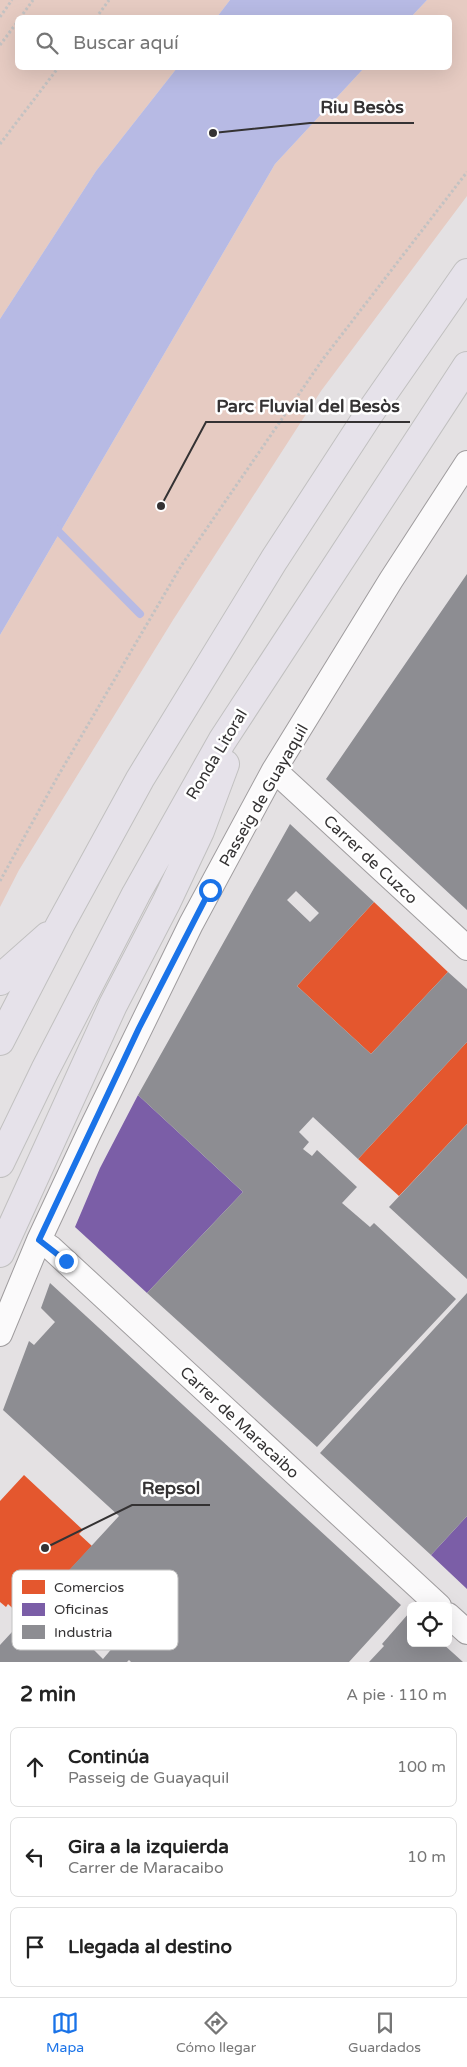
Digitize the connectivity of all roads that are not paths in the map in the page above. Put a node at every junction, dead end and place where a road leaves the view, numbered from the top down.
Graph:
1 (467, 273) edge
2 (467, 366) edge
3 (467, 463) edge
4 (251, 697) junction
5 (274, 770) junction
6 (60, 925) junction
7 (467, 948) edge
8 (0, 981) edge
9 (0, 1041) edge
10 (0, 1163) edge
11 (39, 1240) junction
12 (0, 1253) edge
13 (0, 1334) edge
14 (435, 1602) edge
15 (452, 1619) edge
16 (467, 1632) edge

1 - 6 highway
2 - 4 highway, Ronda Litoral
3 - 5 street, Passeig de Guayaquil
4 - 10 highway, Ronda Litoral
4 - 12 highway
5 - 7 street, Carrer de Cuzco
5 - 11 street, Passeig de Guayaquil
6 - 8 highway
6 - 9 highway
11 - 13 street, Passeig de Guayaquil
11 - 14 street, Carrer de Maracaibo
15 - 16 street

